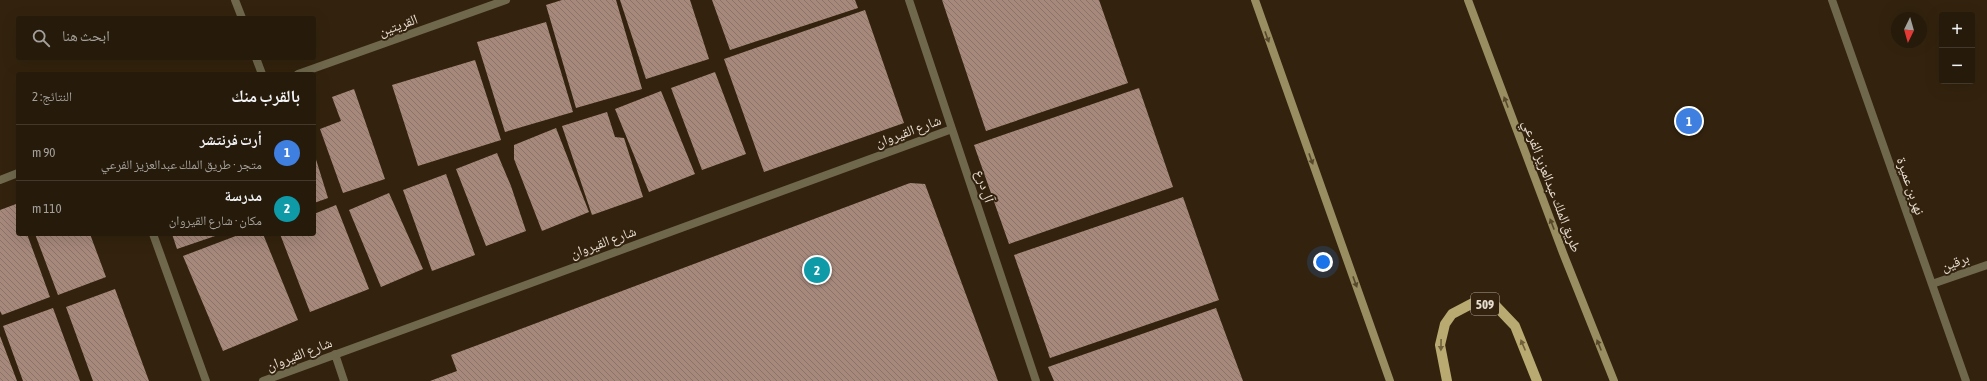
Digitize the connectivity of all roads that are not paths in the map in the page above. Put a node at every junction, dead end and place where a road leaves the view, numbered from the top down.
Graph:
1 (235, 0) edge
2 (506, 0) edge
3 (909, 0) edge
4 (1255, 0) edge
5 (1468, 0) edge
6 (1832, 0) edge
7 (241, 16) edge
8 (257, 60) edge
9 (261, 72) edge
10 (304, 72) edge
11 (952, 129) junction
12 (16, 175) edge
13 (0, 180) edge
14 (154, 236) edge
15 (1987, 265) edge
16 (1932, 284) junction
17 (335, 354) junction
18 (206, 381) edge
19 (263, 381) edge
20 (344, 381) edge
21 (1036, 381) edge
22 (1390, 381) edge
23 (1447, 381) edge
24 (1537, 381) edge
25 (1614, 381) edge
26 (1966, 381) edge

1 - 7 street
2 - 10 street, القريتين
3 - 11 street, آل درع
4 -> 22 main road
25 -> 5 main road, طريق الملك عبدالعزيز الفرعي
6 - 16 street, نهر بن عميرة
8 - 9 street
11 - 17 street, شارع القيروان
11 - 21 street, آل درع
12 - 13 street
14 - 18 street
15 - 16 street, برقين
16 - 26 street, نهر بن عميرة
17 - 19 street, شارع القيروان
17 - 20 street
24 -> 23 main road, 509

